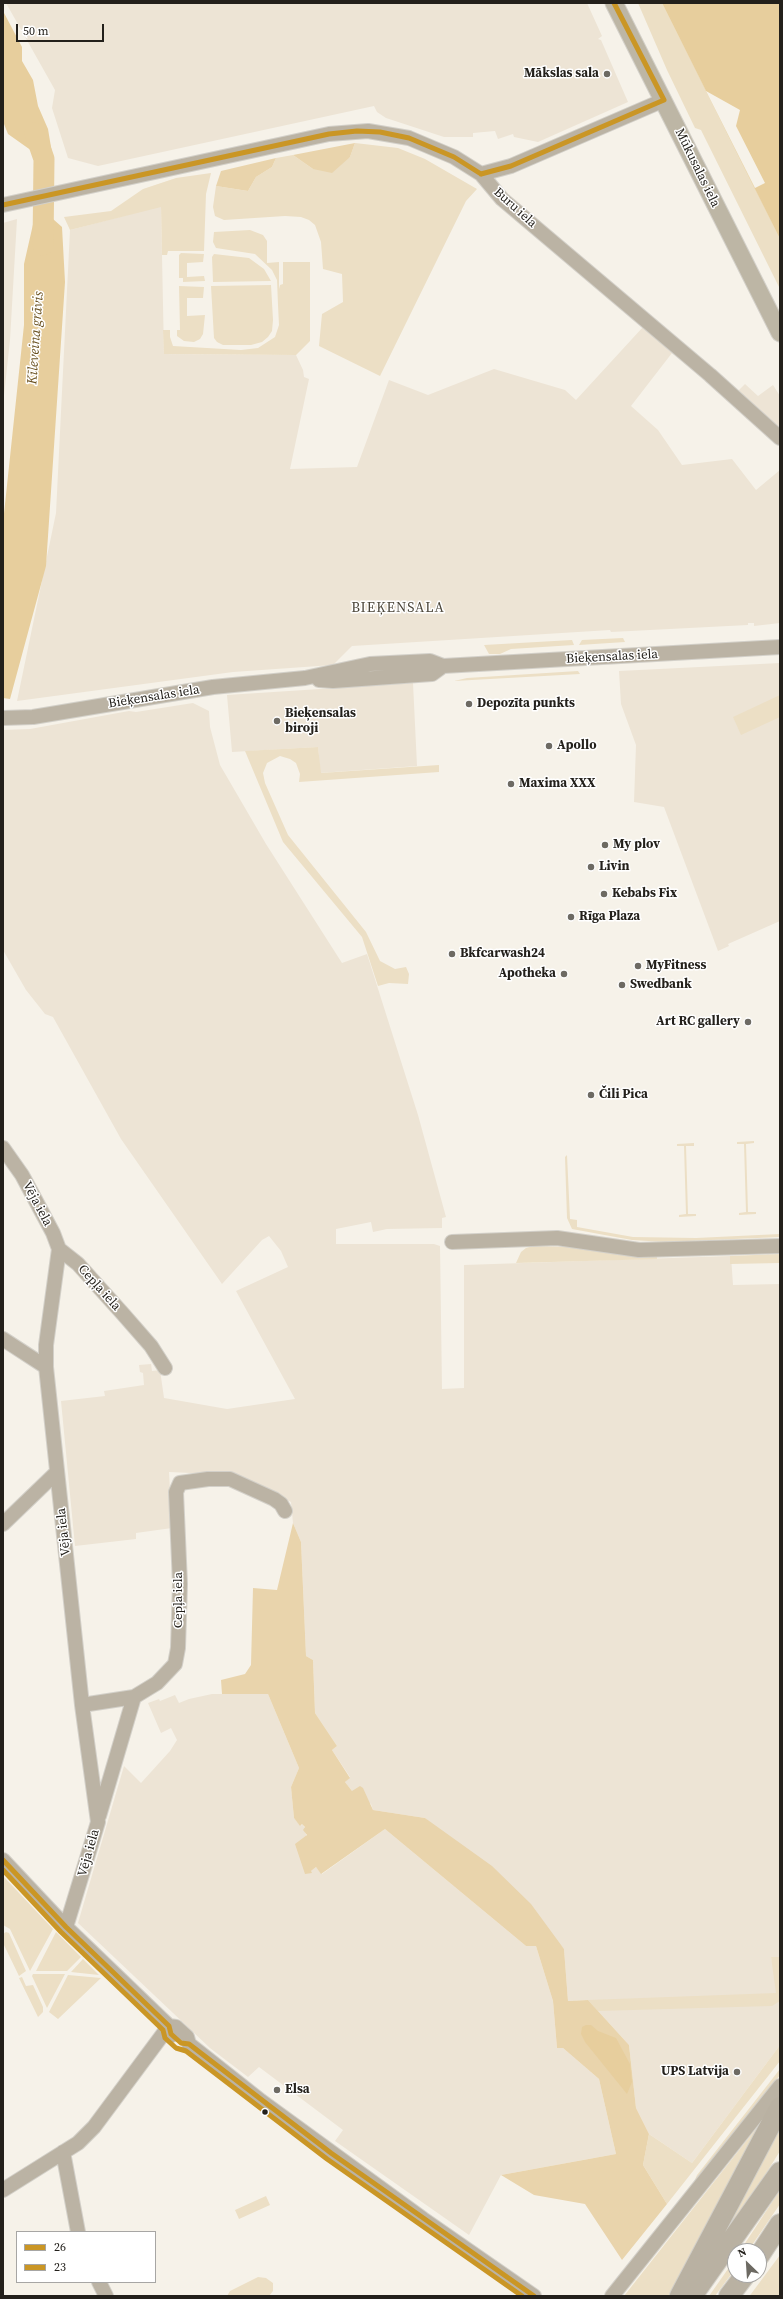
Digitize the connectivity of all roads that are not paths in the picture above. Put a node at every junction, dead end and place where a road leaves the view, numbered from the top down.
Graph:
1 (614, 3) edge
2 (664, 100) junction
3 (481, 174) junction
4 (3, 205) edge
5 (780, 333) edge
6 (780, 438) edge
7 (780, 647) edge
8 (3, 718) edge
9 (3, 1148) edge
10 (452, 1242) dead end
11 (780, 1246) edge
12 (59, 1249) junction
13 (3, 1339) edge
14 (46, 1367) junction
15 (165, 1368) dead end
16 (57, 1472) junction
17 (285, 1511) dead end
18 (3, 1524) edge
19 (134, 1697) junction
20 (82, 1706) junction
21 (98, 1822) junction
22 (3, 1860) edge
23 (66, 1927) junction
24 (169, 2026) junction
25 (780, 2086) edge
26 (780, 2107) edge
27 (63, 2152) junction
28 (780, 2172) edge
29 (3, 2190) edge
30 (780, 2224) edge
31 (78, 2231) edge
32 (780, 2235) edge
33 (767, 2245) edge
34 (767, 2248) edge
35 (100, 2283) edge
36 (739, 2283) edge
37 (106, 2296) edge
38 (534, 2296) edge
39 (612, 2296) edge
40 (680, 2296) edge
41 (692, 2296) edge
42 (729, 2296) edge

1 - 2 main road, Mūkusalas iela
2 - 3 street
2 - 5 main road, Mūkusalas iela
3 - 4 street, Buru iela
3 - 6 street, Buru iela
7 - 8 street, Bieķensalas iela
9 - 12 street, Vēja iela
10 - 11 street
12 - 14 street, Vēja iela
12 - 15 street, Cepļa iela
13 - 14 street
14 - 16 street, Vēja iela
16 - 18 street
16 - 20 street, Vēja iela
17 - 19 street, Cepļa iela
19 - 20 street, Cepļa iela
19 - 21 street
20 - 21 street, Vēja iela
21 - 23 street, Vēja iela
22 - 23 street
23 - 24 street
24 - 27 street
24 - 38 street
25 - 39 street
26 - 40 highway
27 - 29 street
27 - 31 street
28 - 41 highway
30 - 33 highway
32 - 34 highway
35 - 37 street
36 - 42 highway

